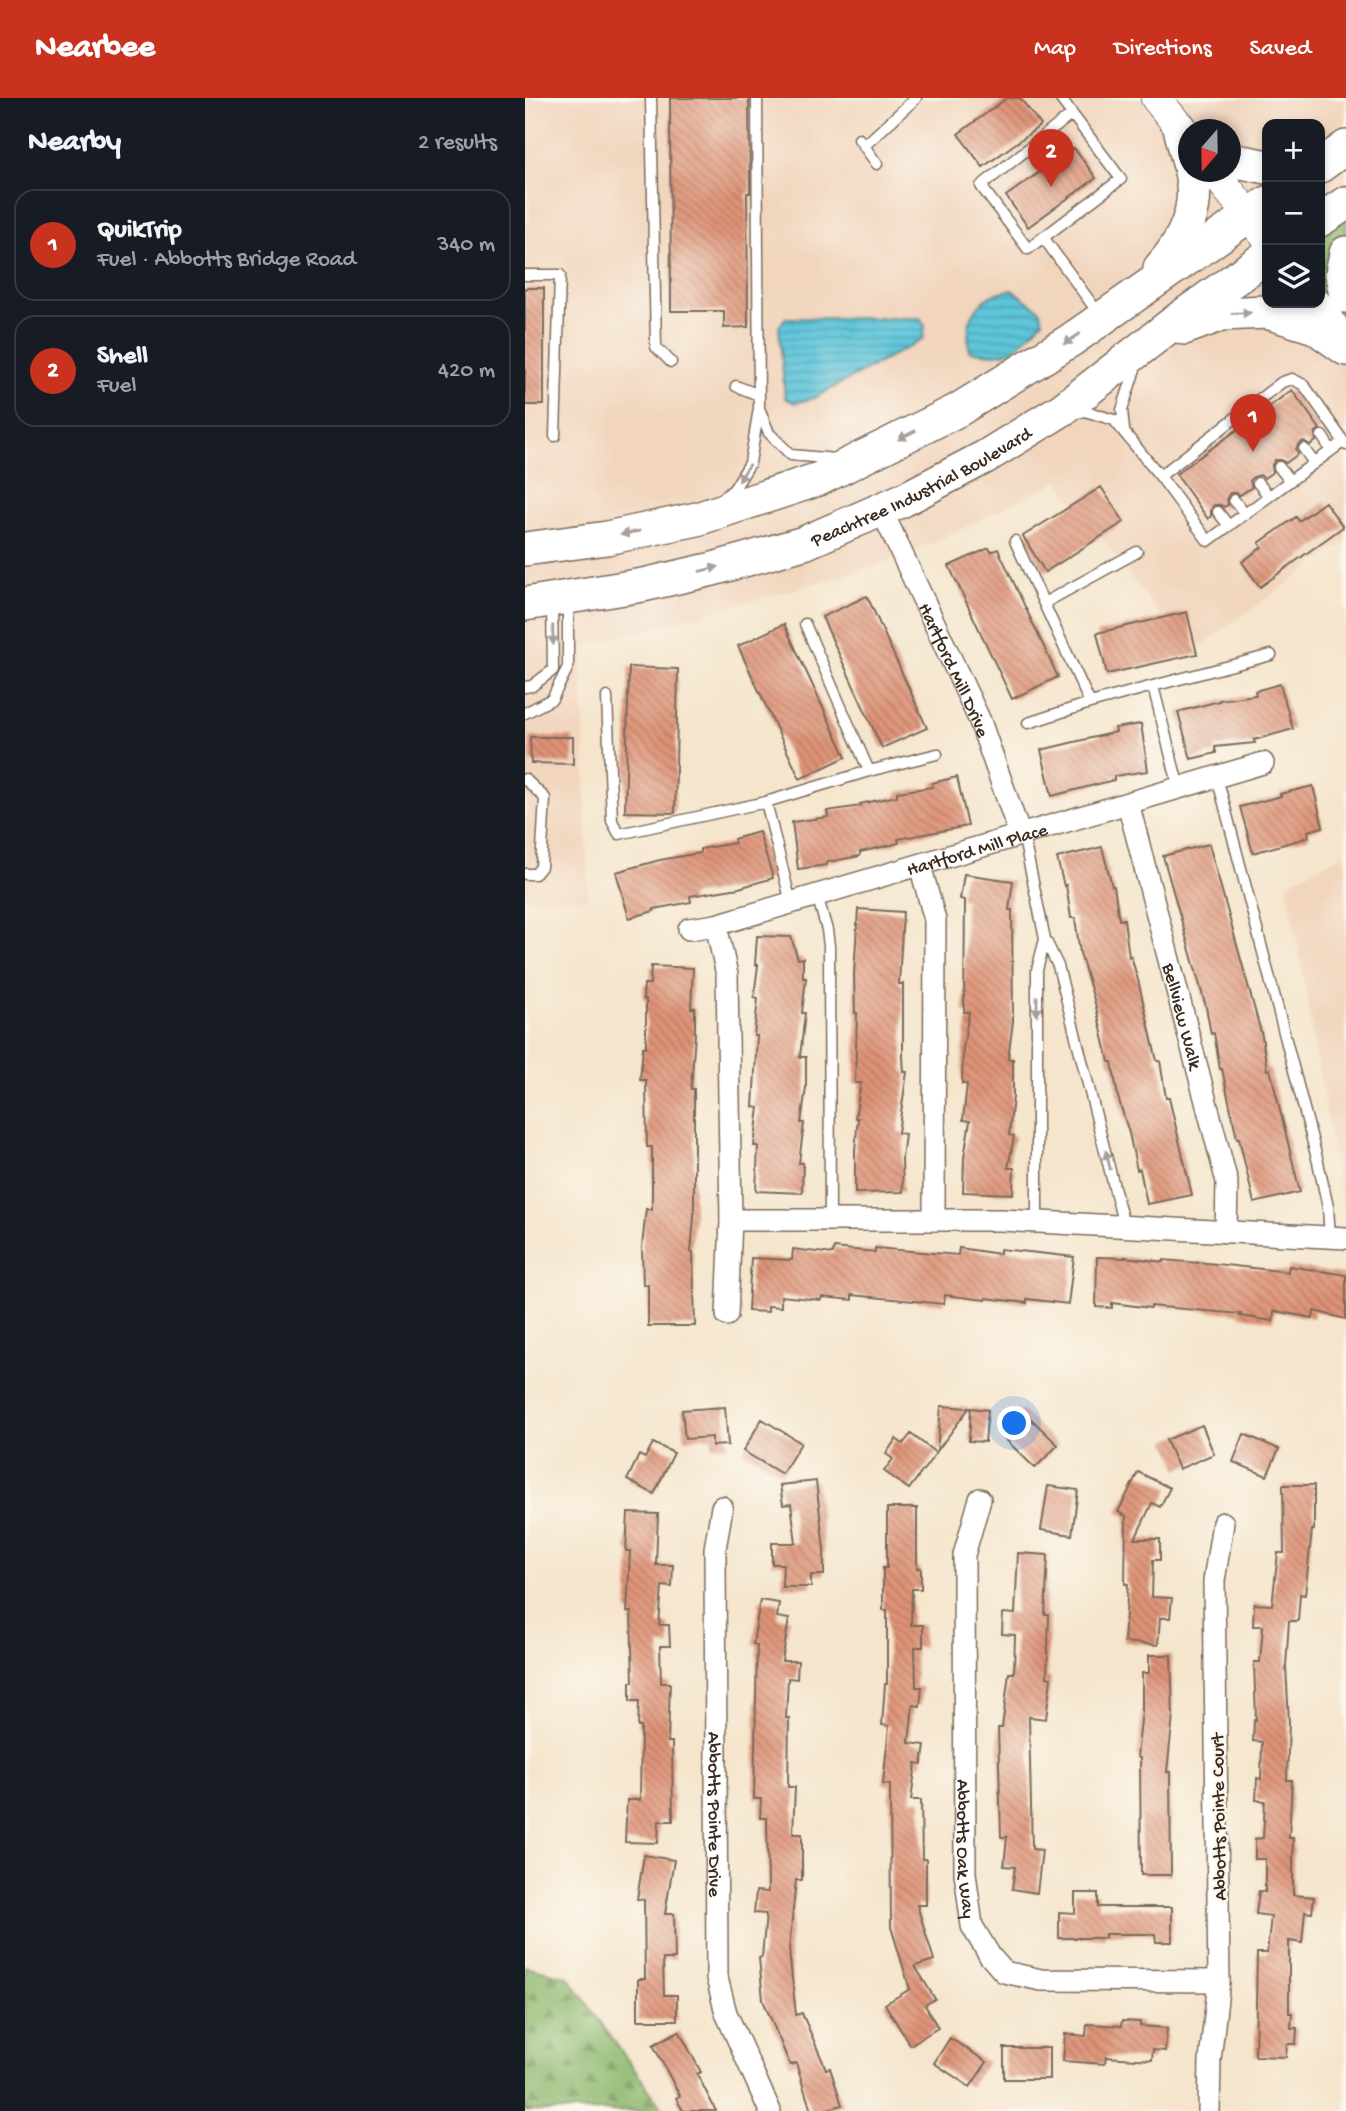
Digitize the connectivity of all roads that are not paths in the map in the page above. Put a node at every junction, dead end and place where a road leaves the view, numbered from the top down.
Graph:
1 (651, 98) edge
2 (757, 98) edge
3 (916, 98) edge
4 (1060, 98) edge
5 (1156, 98) edge
6 (1072, 114) junction
7 (1178, 125) edge
8 (1346, 131) edge
9 (1325, 143) edge
10 (1346, 147) edge
11 (1241, 162) edge
12 (1325, 162) edge
13 (877, 164) dead end
14 (1262, 166) edge
15 (1193, 182) edge
16 (1224, 182) edge
17 (1346, 203) edge
18 (1325, 217) edge
19 (1261, 219) edge
20 (1043, 237) junction
21 (1346, 253) edge
22 (1262, 260) edge
23 (525, 275) edge
24 (1142, 290) junction
25 (1346, 296) edge
26 (1319, 308) edge
27 (1102, 318) junction
28 (1147, 343) junction
29 (1346, 346) edge
30 (670, 362) dead end
31 (1282, 382) junction
32 (736, 386) dead end
33 (1290, 392) dead end
34 (759, 395) junction
35 (759, 408) junction
36 (1037, 425) junction
37 (1124, 430) junction
38 (555, 436) dead end
39 (1322, 436) dead end
40 (1345, 443) edge
41 (1304, 449) dead end
42 (1331, 450) junction
43 (857, 460) junction
44 (1314, 463) junction
45 (1279, 467) dead end
46 (1160, 476) junction
47 (1290, 481) junction
48 (1258, 483) dead end
49 (1269, 496) junction
50 (1234, 500) dead end
51 (881, 509) junction
52 (1218, 512) dead end
53 (1245, 514) junction
54 (697, 519) junction
55 (1229, 526) junction
56 (1015, 541) dead end
57 (530, 546) edge
58 (1137, 552) dead end
59 (548, 600) edge
60 (1044, 603) junction
61 (805, 624) dead end
62 (1272, 655) dead end
63 (1153, 686) junction
64 (525, 687) edge
65 (607, 697) dead end
66 (1090, 703) junction
67 (525, 713) edge
68 (1028, 723) dead end
69 (937, 754) dead end
70 (1263, 763) dead end
71 (869, 771) junction
72 (1217, 777) junction
73 (525, 779) edge
74 (1179, 788) junction
75 (766, 802) junction
76 (1128, 803) junction
77 (1021, 835) junction
78 (920, 865) junction
79 (525, 874) edge
80 (817, 895) junction
81 (791, 903) junction
82 (716, 925) junction
83 (689, 929) dead end
84 (1045, 939) junction
85 (731, 1220) junction
86 (830, 1220) junction
87 (935, 1220) junction
88 (1037, 1222) junction
89 (1124, 1226) junction
90 (1226, 1231) junction
91 (1338, 1238) edge
92 (727, 1315) dead end
93 (980, 1500) dead end
94 (722, 1507) dead end
95 (1223, 1523) dead end
96 (1219, 1981) junction
97 (770, 2111) edge
98 (1209, 2111) edge

1 - 30 lane
2 - 34 lane
3 - 13 lane
4 - 6 lane
5 - 7 main road
6 - 20 lane
6 - 20 lane
8 - 9 highway
10 - 12 highway
11 - 14 highway
15 - 24 highway
16 - 19 main road
17 - 18 highway
19 - 24 highway
20 - 27 lane
21 - 25 highway
22 - 28 highway, Peachtree Industrial Boulevard
23 - 38 lane
24 - 27 highway
26 - 29 main road
27 -> 43 highway
28 -> 29 highway
28 - 36 highway, Peachtree Industrial Boulevard
28 - 37 lane
31 - 33 lane
31 - 40 lane
31 - 46 lane
32 - 34 lane
34 - 35 lane
35 - 43 lane
35 -> 54 lane
36 - 37 lane
36 - 51 highway, Peachtree Industrial Boulevard
37 - 46 lane
39 - 42 lane
40 - 42 lane
41 - 44 lane
42 - 44 lane
43 - 54 highway
44 - 47 lane
45 - 47 lane
46 - 55 lane
47 - 49 lane
48 - 49 lane
49 - 53 lane
50 - 53 lane
59 -> 51 highway, Peachtree Industrial Boulevard
51 - 77 street, Hartford Mill Drive
52 - 55 lane
53 - 55 lane
54 -> 57 highway
56 - 60 lane
58 - 60 lane
59 -> 64 lane
59 - 67 lane
60 - 66 lane
61 - 71 lane
62 - 63 lane
63 - 66 lane
63 - 74 lane
65 - 75 lane
66 - 68 lane
69 - 71 lane
70 - 72 street, Hartford Mill Place
71 - 75 lane
72 - 74 street, Hartford Mill Place
72 - 91 lane
73 - 79 lane
74 - 76 street, Hartford Mill Place
75 - 81 lane
76 - 77 street, Hartford Mill Place
76 - 90 street, Bellview Walk
77 - 78 street, Hartford Mill Place
77 - 84 lane
78 - 80 street, Hartford Mill Place
78 - 87 street
80 - 81 street, Hartford Mill Place
80 - 86 lane
81 - 82 street, Hartford Mill Place
82 - 83 street, Hartford Mill Place
82 - 85 street
84 -> 88 lane
89 -> 84 lane
85 - 86 street
85 - 92 street
86 - 87 street
87 - 88 street
88 - 89 street
89 - 90 street
90 - 91 street
93 - 96 street, Abbotts Oak Way
94 - 97 street, Abbotts Pointe Drive
95 - 96 street, Abbotts Pointe Court
96 - 98 street, Abbotts Pointe Court

